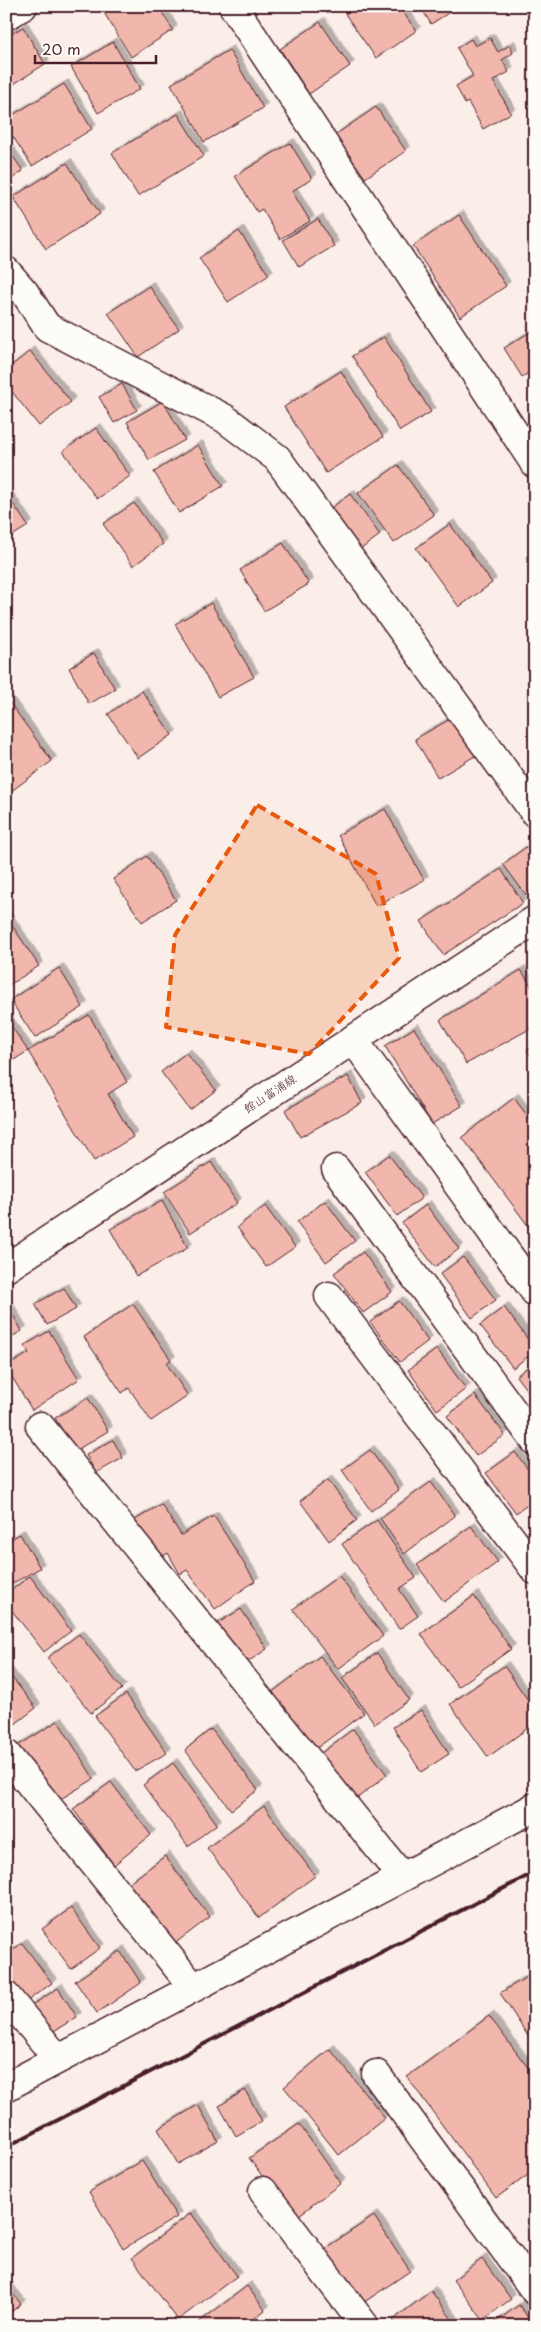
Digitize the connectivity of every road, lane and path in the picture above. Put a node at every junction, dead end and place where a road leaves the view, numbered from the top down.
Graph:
1 (23, 6) edge
2 (233, 6) edge
3 (6, 16) edge
4 (6, 271) edge
5 (535, 464) edge
6 (535, 813) edge
7 (535, 920) edge
8 (353, 1040) junction
9 (336, 1169) dead end
10 (6, 1268) edge
11 (535, 1292) edge
12 (329, 1296) dead end
13 (40, 1426) dead end
14 (535, 1441) edge
15 (535, 1570) edge
16 (6, 1754) edge
17 (535, 1806) edge
18 (402, 1877) junction
19 (193, 1987) junction
20 (6, 1996) edge
21 (58, 2059) junction
22 (376, 2074) dead end
23 (6, 2086) edge
24 (263, 2191) dead end
25 (535, 2291) edge
26 (366, 2326) edge

1 - 3 street
2 - 5 street
4 - 6 street
7 - 8 street, 館山富浦線
8 - 10 street, 館山富浦線
8 - 11 street
9 - 14 street
12 - 15 street
13 - 18 street
16 - 19 street
17 - 18 street
18 - 19 street
19 - 21 street
20 - 21 street
21 - 23 street
22 - 25 street
24 - 26 street

